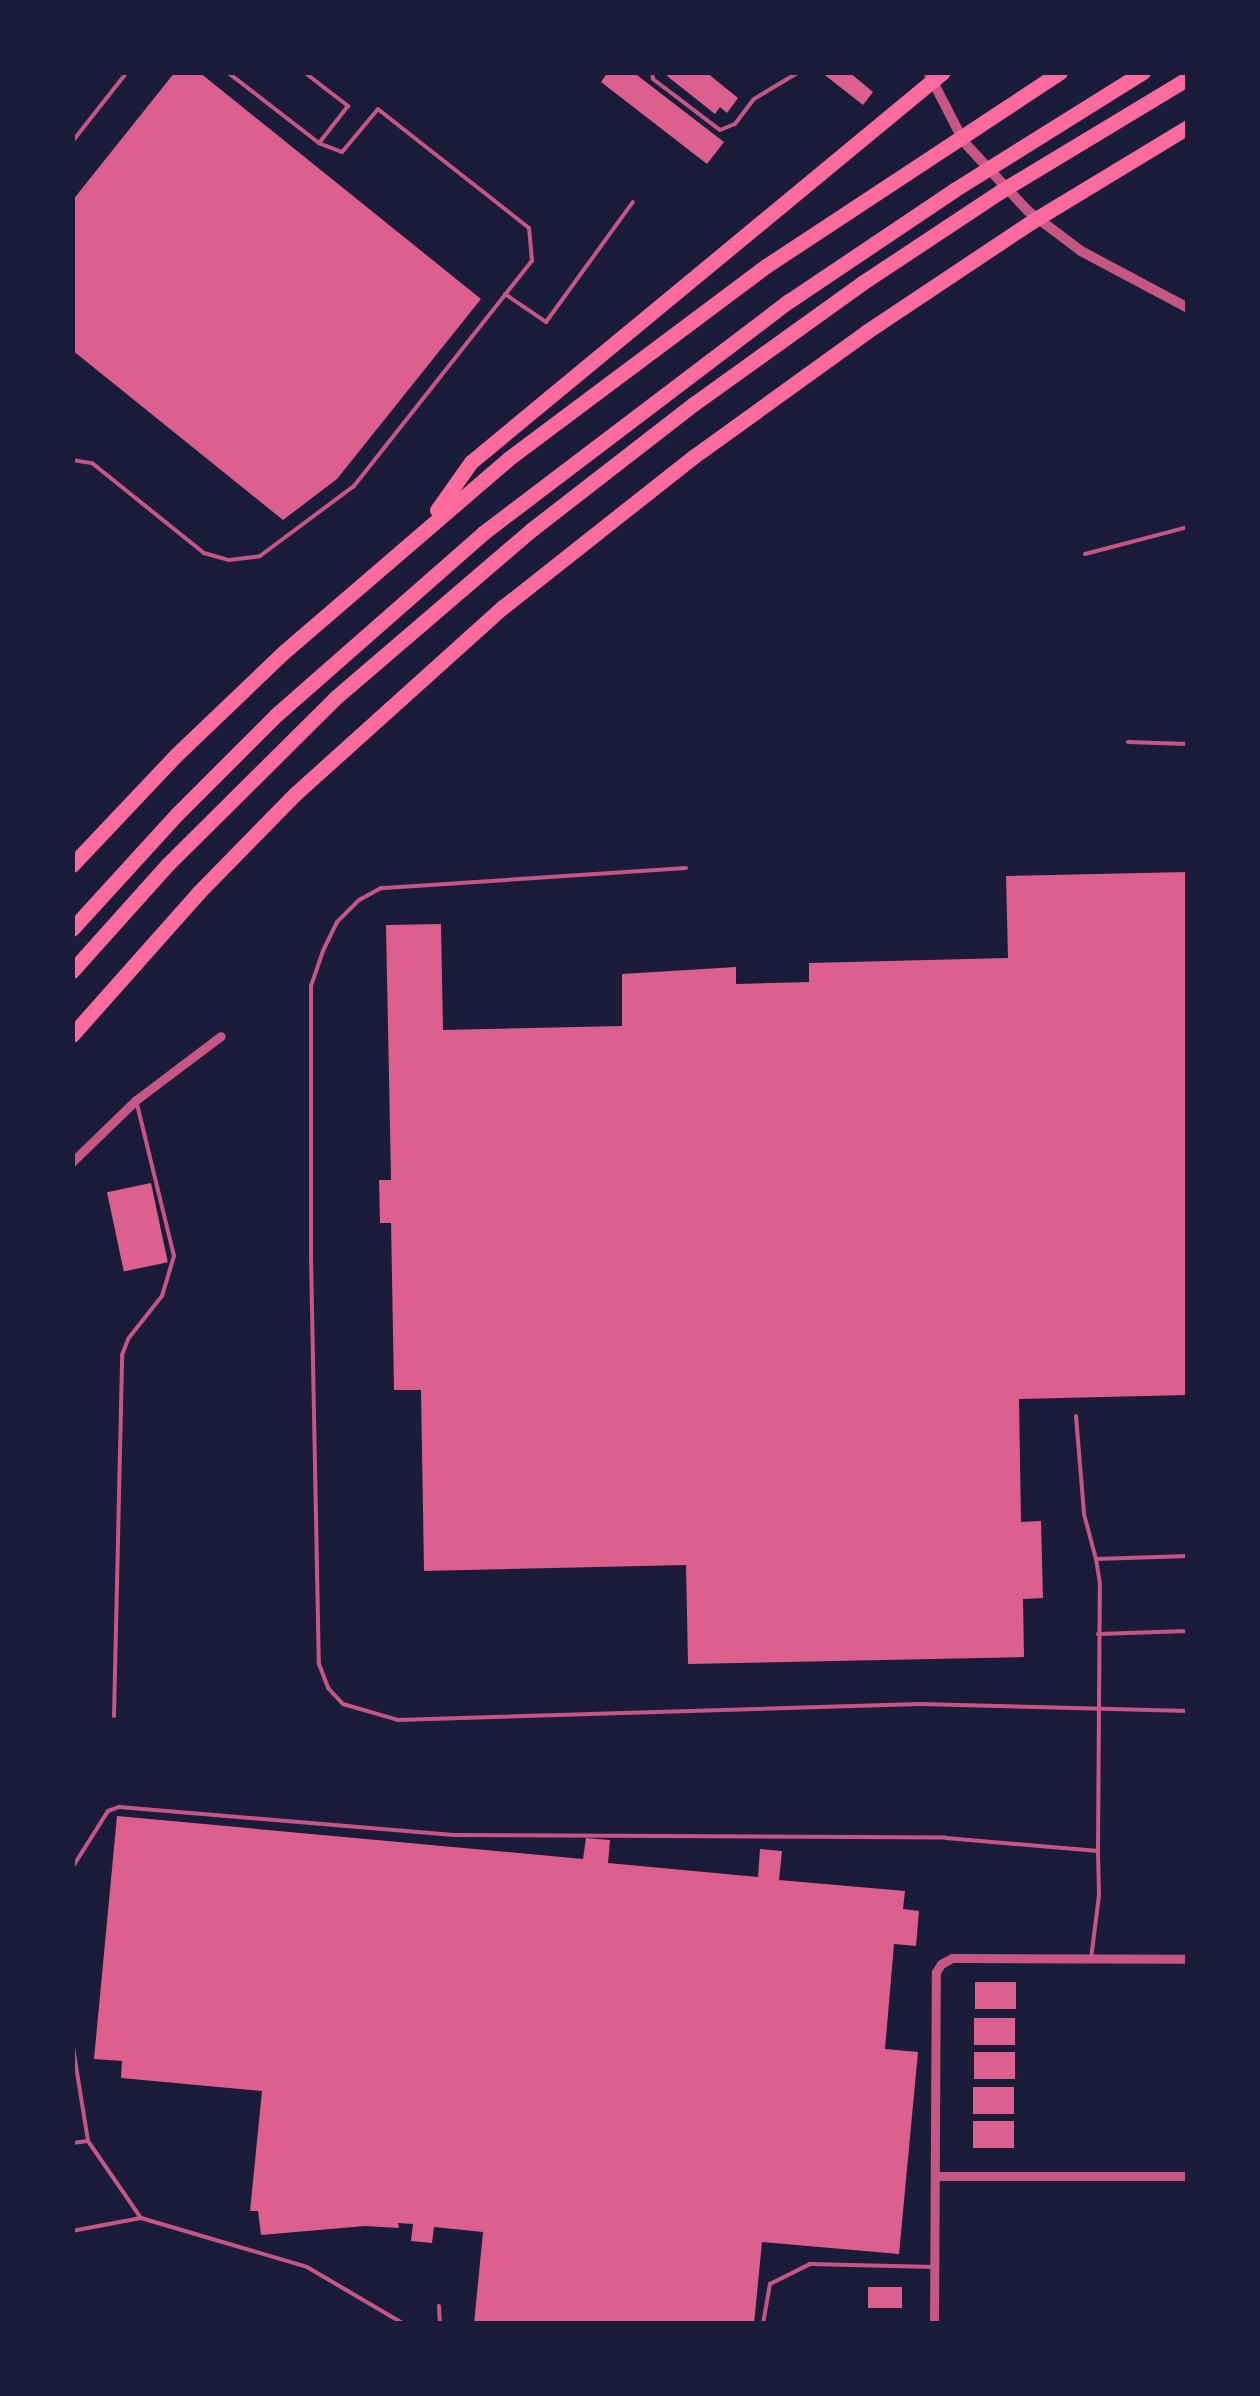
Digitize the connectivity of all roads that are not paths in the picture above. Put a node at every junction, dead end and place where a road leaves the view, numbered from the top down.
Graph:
1 (127, 72) edge
2 (304, 72) edge
3 (652, 72) edge
4 (800, 72) edge
5 (928, 72) edge
6 (944, 72) edge
7 (1060, 72) edge
8 (1143, 72) edge
9 (231, 74) edge
10 (1188, 78) edge
11 (1188, 126) edge
12 (72, 142) edge
13 (319, 143) junction
14 (634, 202) dead end
15 (505, 294) junction
16 (1188, 308) edge
17 (72, 460) edge
18 (427, 525) junction
19 (1188, 526) edge
20 (1086, 554) dead end
21 (1128, 742) dead end
22 (1188, 744) edge
23 (72, 865) edge
24 (686, 868) dead end
25 (72, 929) edge
26 (72, 970) edge
27 (72, 1036) edge
28 (221, 1036) dead end
29 (136, 1100) junction
30 (72, 1162) edge
31 (1076, 1416) dead end
32 (1188, 1556) edge
33 (1096, 1559) junction
34 (1188, 1630) edge
35 (1098, 1634) junction
36 (1188, 1711) edge
37 (1097, 1712) junction
38 (114, 1716) dead end
39 (1098, 1852) junction
40 (72, 1868) edge
41 (1090, 1958) junction
42 (1188, 1959) edge
43 (72, 2041) edge
44 (88, 2140) junction
45 (72, 2142) edge
46 (935, 2176) junction
47 (1188, 2176) edge
48 (141, 2218) junction
49 (72, 2231) edge
50 (934, 2267) junction
51 (439, 2306) dead end
52 (404, 2324) edge
53 (440, 2324) edge
54 (763, 2324) edge
55 (934, 2324) edge

1 - 12 lane
2 - 13 lane
3 - 4 lane
5 - 16 street
6 - 18 highway
7 - 18 highway
8 - 25 highway
9 - 13 lane
10 - 26 highway
11 - 27 highway
13 - 15 lane
14 - 15 lane
15 - 17 lane
18 - 23 highway
19 - 20 lane
21 - 22 lane
24 - 37 lane
28 - 29 street
29 - 30 street
29 - 38 lane
31 - 33 lane
32 - 33 lane
33 - 35 lane
34 - 35 lane
35 - 37 lane
36 - 37 lane
37 - 39 lane
39 - 40 lane
39 - 41 lane
41 - 42 street
41 - 46 street
43 - 44 lane
44 - 45 lane
44 - 48 lane
46 - 47 street
46 - 50 street
48 - 49 lane
48 - 52 lane
50 - 54 lane
50 - 55 street
51 - 53 lane

